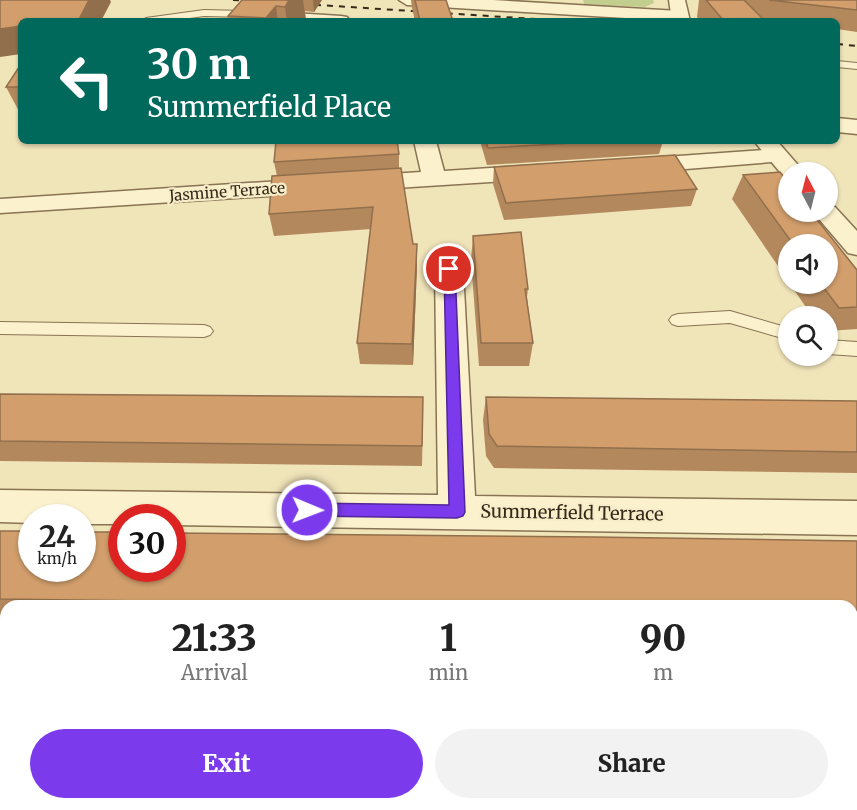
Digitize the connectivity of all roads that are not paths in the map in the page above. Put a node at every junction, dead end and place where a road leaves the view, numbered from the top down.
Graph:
1 (407, 0) edge
2 (679, 14) edge
3 (200, 17) edge
4 (253, 17) edge
5 (274, 18) edge
6 (840, 64) edge
7 (857, 66) edge
8 (840, 124) edge
9 (857, 127) edge
10 (426, 144) edge
11 (778, 156) edge
12 (613, 167) edge
13 (558, 171) edge
14 (434, 179) junction
15 (0, 206) edge
16 (835, 222) edge
17 (857, 248) edge
18 (449, 269) dead end
19 (678, 320) dead end
20 (0, 328) edge
21 (204, 331) dead end
22 (778, 331) edge
23 (838, 348) edge
24 (857, 349) edge
25 (0, 506) edge
26 (457, 512) junction
27 (857, 518) edge

1 - 2 street
3 - 4 lane
4 - 5 street
6 - 7 lane
8 - 9 street
10 - 14 street
11 - 12 street
13 - 14 street, Jasmine Terrace
14 - 15 street, Jasmine Terrace
16 - 17 street
18 - 26 street
19 - 22 lane
20 - 21 lane
23 - 24 lane
25 - 26 street, Summerfield Terrace
26 - 27 street, Summerfield Terrace

